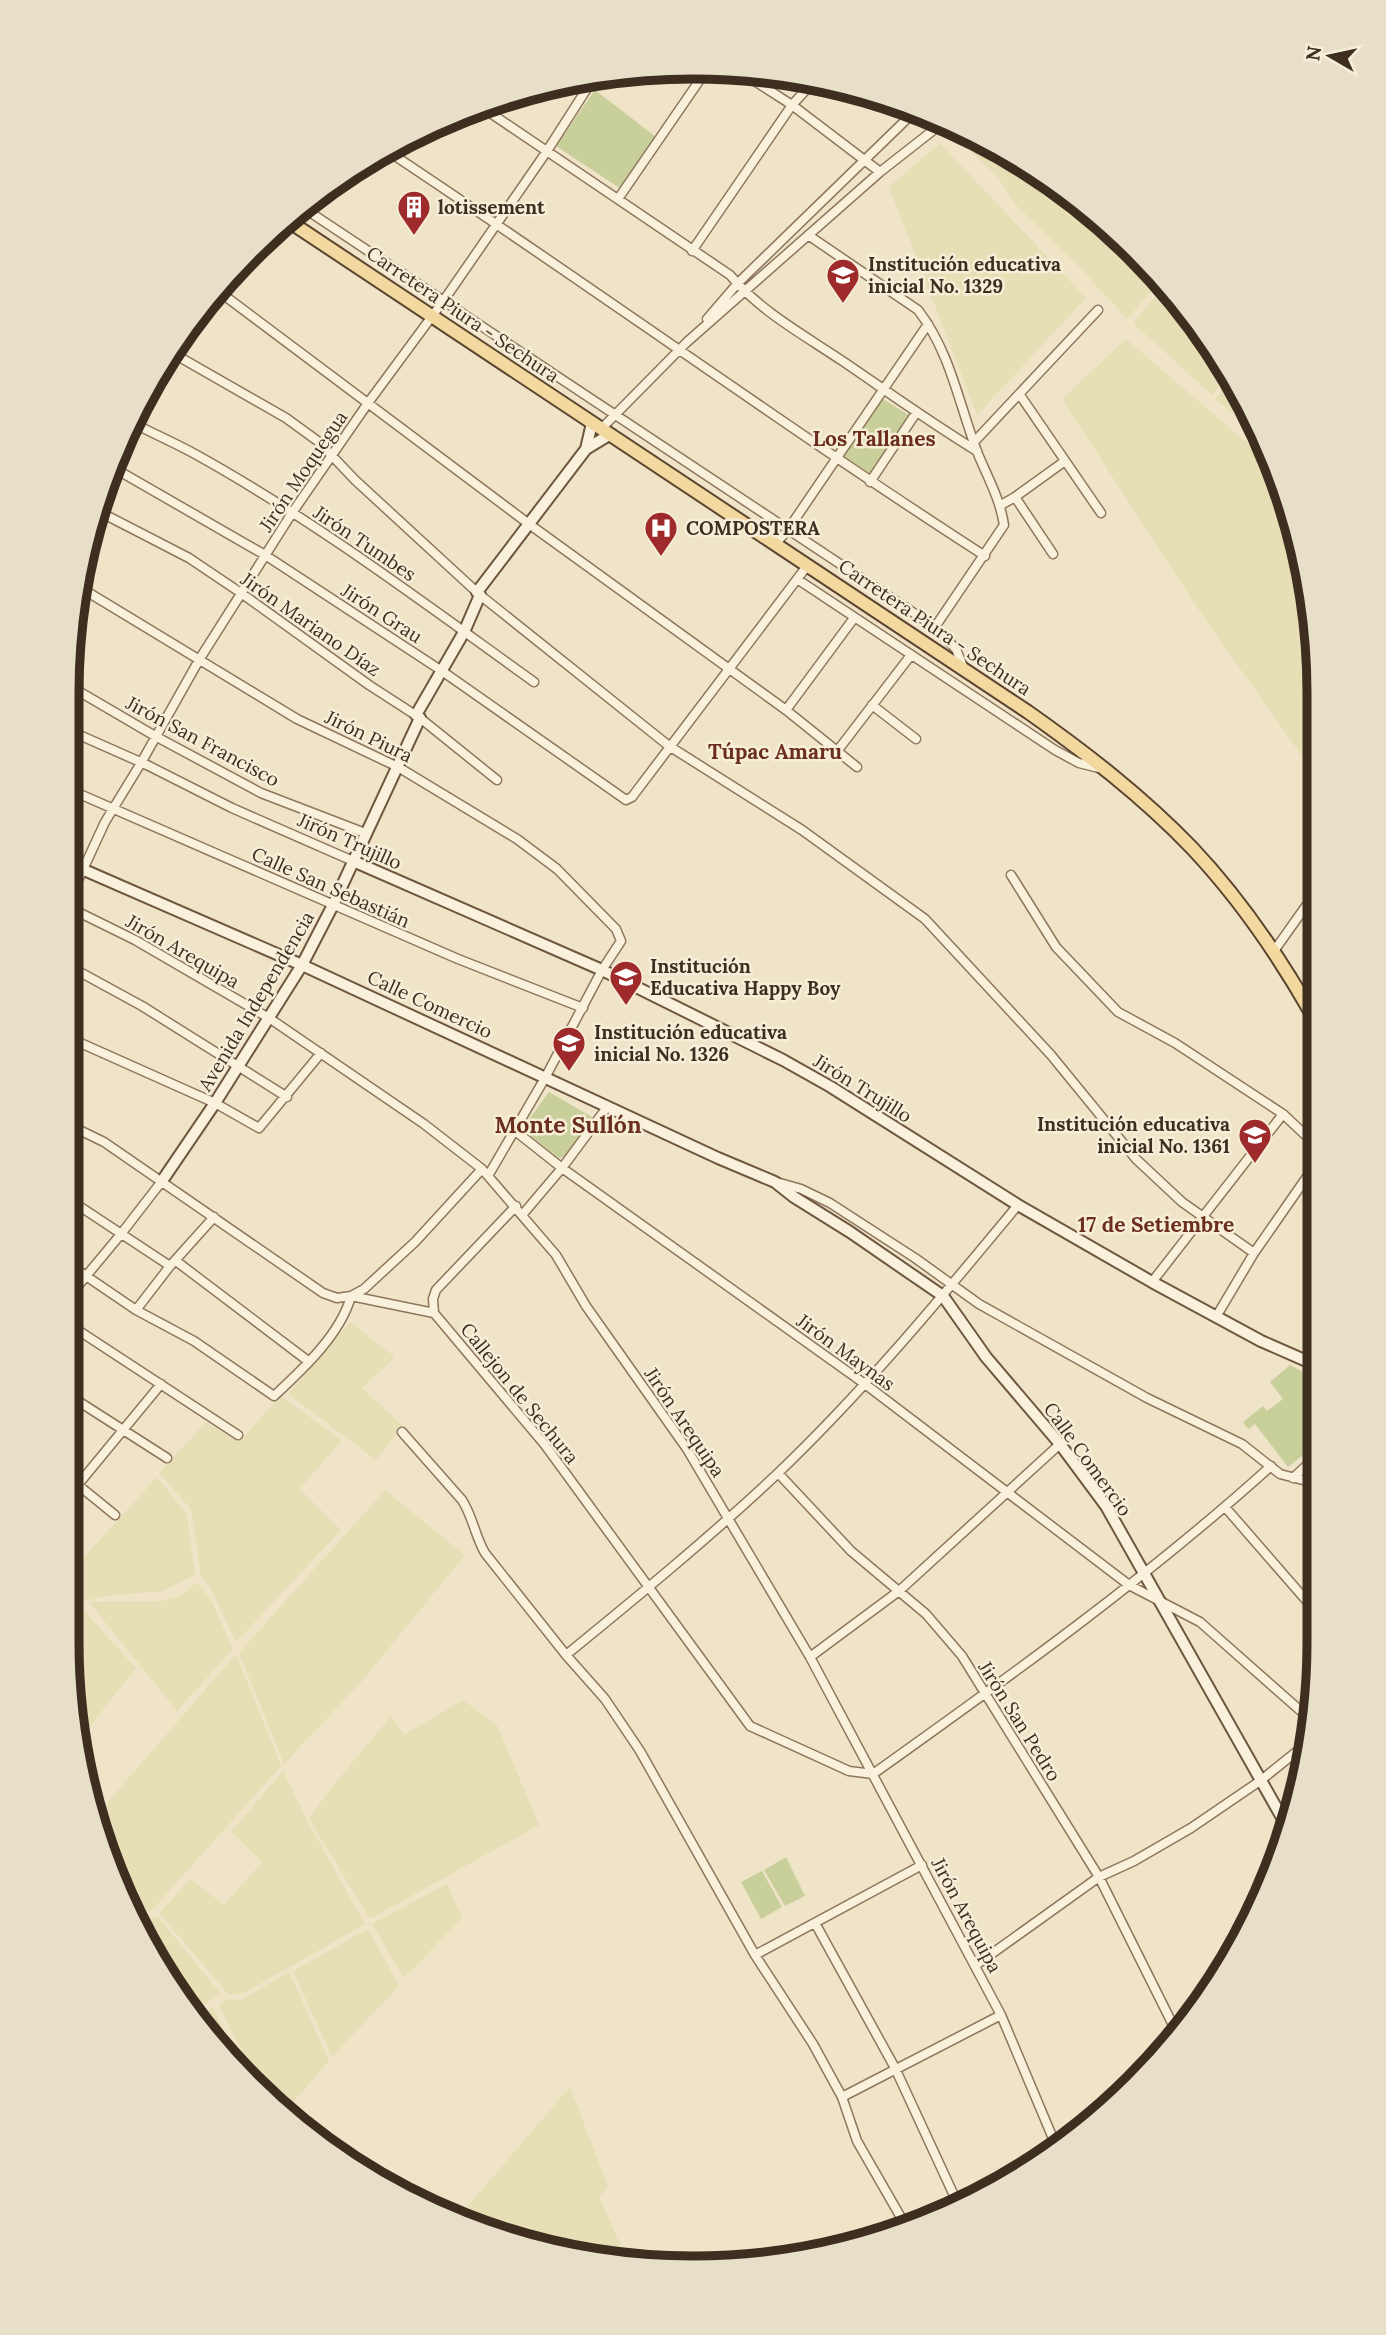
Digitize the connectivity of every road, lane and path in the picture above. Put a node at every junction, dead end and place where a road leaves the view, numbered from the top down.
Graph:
1 (700, 79) edge
2 (757, 82) edge
3 (587, 89) edge
4 (806, 90) edge
5 (792, 105) junction
6 (491, 113) edge
7 (908, 118) edge
8 (935, 129) edge
9 (547, 151) junction
10 (395, 156) edge
11 (867, 162) junction
12 (879, 171) junction
13 (618, 199) junction
14 (311, 213) edge
15 (497, 223) junction
16 (295, 225) edge
17 (808, 235) junction
18 (692, 251) junction
19 (737, 284) junction
20 (744, 292) junction
21 (225, 296) edge
22 (444, 300) junction
23 (1098, 310) dead end
24 (432, 317) junction
25 (928, 324) junction
26 (687, 342) junction
27 (679, 350) junction
28 (179, 357) edge
29 (883, 388) junction
30 (1020, 395) junction
31 (368, 403) junction
32 (916, 413) junction
33 (614, 414) junction
34 (140, 427) edge
35 (601, 429) junction
36 (975, 441) junction
37 (586, 449) junction
38 (977, 452) junction
39 (331, 454) junction
40 (835, 457) junction
41 (1065, 461) junction
42 (120, 473) edge
43 (870, 482) junction
44 (1015, 497) junction
45 (1001, 505) junction
46 (292, 513) junction
47 (1101, 513) dead end
48 (106, 515) edge
49 (529, 524) junction
50 (788, 529) junction
51 (775, 544) junction
52 (1053, 554) dead end
53 (265, 555) junction
54 (985, 556) junction
55 (807, 566) junction
56 (797, 579) junction
57 (88, 593) edge
58 (241, 593) junction
59 (479, 594) junction
60 (854, 618) junction
61 (935, 627) junction
62 (464, 632) junction
63 (911, 654) junction
64 (199, 660) junction
65 (729, 667) junction
66 (964, 670) junction
67 (442, 671) junction
68 (534, 682) dead end
69 (79, 691) edge
70 (872, 705) junction
71 (786, 710) junction
72 (418, 716) junction
73 (79, 735) edge
74 (155, 736) junction
75 (916, 739) dead end
76 (669, 746) junction
77 (838, 750) junction
78 (141, 763) junction
79 (857, 766) dead end
80 (398, 767) junction
81 (1108, 771) junction
82 (497, 780) dead end
83 (79, 794) edge
84 (113, 809) junction
85 (365, 833) junction
86 (353, 861) junction
87 (79, 868) edge
88 (82, 870) junction
89 (1011, 875) dead end
90 (79, 877) edge
91 (1307, 904) edge
92 (333, 905) junction
93 (79, 910) edge
94 (1274, 951) junction
95 (302, 965) junction
96 (602, 970) junction
97 (79, 972) edge
98 (1307, 1007) edge
99 (583, 1008) junction
100 (269, 1018) junction
101 (79, 1042) edge
102 (321, 1054) junction
103 (238, 1066) junction
104 (545, 1078) junction
105 (287, 1097) junction
106 (215, 1103) junction
107 (608, 1106) junction
108 (1283, 1114) junction
109 (79, 1130) edge
110 (514, 1130) junction
111 (1307, 1137) edge
112 (562, 1168) junction
113 (485, 1172) junction
114 (1307, 1177) edge
115 (162, 1181) junction
116 (775, 1182) junction
117 (1018, 1205) junction
118 (79, 1206) edge
119 (516, 1206) junction
120 (523, 1214) junction
121 (214, 1217) junction
122 (1202, 1218) junction
123 (121, 1234) junction
124 (1254, 1253) junction
125 (173, 1263) junction
126 (79, 1271) edge
127 (86, 1276) junction
128 (1152, 1282) junction
129 (79, 1284) edge
130 (953, 1284) junction
131 (351, 1296) junction
132 (943, 1296) junction
133 (136, 1310) junction
134 (434, 1313) junction
135 (1216, 1317) junction
136 (79, 1331) edge
137 (309, 1361) junction
138 (1307, 1361) edge
139 (161, 1384) junction
140 (865, 1384) junction
141 (79, 1402) edge
142 (121, 1430) junction
143 (402, 1432) dead end
144 (238, 1435) dead end
145 (1060, 1444) junction
146 (167, 1458) dead end
147 (1307, 1465) edge
148 (1270, 1466) junction
149 (778, 1473) junction
150 (1293, 1478) junction
151 (1307, 1481) edge
152 (79, 1484) edge
153 (79, 1486) edge
154 (1007, 1491) junction
155 (1225, 1507) junction
156 (115, 1516) dead end
157 (729, 1518) junction
158 (1143, 1573) junction
159 (1129, 1585) junction
160 (649, 1586) junction
161 (899, 1591) junction
162 (1307, 1601) edge
163 (1158, 1602) junction
164 (566, 1656) junction
165 (810, 1657) junction
166 (985, 1695) junction
167 (1303, 1713) edge
168 (1297, 1751) edge
169 (873, 1774) junction
170 (1260, 1781) junction
171 (1281, 1817) edge
172 (922, 1865) junction
173 (1099, 1877) junction
174 (815, 1923) junction
175 (755, 1955) junction
176 (976, 1965) junction
177 (1001, 2015) junction
178 (1173, 2025) edge
179 (895, 2068) junction
180 (842, 2097) junction
181 (1053, 2139) edge
182 (955, 2197) edge
183 (902, 2219) edge

1 - 13 street
2 - 5 street
3 - 9 street, Jirón Moquegua
4 - 5 street
5 - 11 street
5 - 18 street
6 - 9 street
7 - 11 street
8 - 12 street
9 - 13 street
9 - 15 street, Jirón Moquegua
10 - 15 street
11 - 12 street
11 - 19 street
12 - 17 street
13 - 18 street
14 - 22 street
15 - 22 street, Jirón Moquegua
15 - 27 street
16 - 24 main road, Carretera Piura - Sechura
17 - 20 street
17 - 25 street
18 - 19 street
19 - 20 street
19 - 26 street
20 - 26 street
20 - 29 street
21 - 31 street
22 - 24 street, Jirón Moquegua
22 - 33 street
23 - 30 street
24 - 31 street, Jirón Moquegua
24 - 35 main road, Carretera Piura - Sechura
25 - 29 street
25 - 36 street
26 - 27 street
27 - 33 street
27 - 40 street
28 - 39 street
29 - 32 street
29 - 40 street
30 - 36 street
30 - 41 street
31 - 39 street, Jirón Moquegua
31 - 49 street
32 - 38 street
32 - 43 street
33 - 35 street
33 - 50 street
34 - 46 street, Jirón Tumbes
35 - 37 street, Avenida Independencia
35 - 37 street, Avenida Independencia
35 - 51 main road, Carretera Piura - Sechura
36 - 38 street
37 - 49 street, Avenida Independencia
38 - 45 street
39 - 46 street, Jirón Moquegua
39 - 59 street
40 - 43 street
40 - 50 street
41 - 44 street
41 - 47 street
42 - 53 street, Jirón Grau
43 - 54 street
44 - 45 street
44 - 52 street
45 - 54 street
46 - 53 street, Jirón Moquegua
46 - 62 street, Jirón Tumbes
48 - 58 street, Jirón Mariano Díaz
49 - 59 street, Avenida Independencia
49 - 65 street
50 - 51 street
50 - 61 street
51 - 55 main road, Carretera Piura - Sechura
53 - 58 street, Jirón Moquegua
53 - 67 street, Jirón Grau
54 - 61 street
55 - 56 street
55 - 66 main road, Carretera Piura - Sechura
56 - 60 street
56 - 65 street
57 - 64 street, Jirón Piura
58 - 64 street, Jirón Moquegua
58 - 72 street, Jirón Mariano Díaz
59 - 62 street, Avenida Independencia
59 - 76 street
60 - 63 street
60 - 71 street
61 - 66 street
62 - 67 street, Avenida Independencia
62 - 68 street, Jirón Tumbes
63 - 70 street
63 - 81 street
64 - 74 street, Jirón Moquegua
64 - 80 street, Jirón Piura
65 - 71 street
65 - 76 street
66 - 81 main road, Carretera Piura - Sechura
67 - 72 street, Avenida Independencia
67 - 76 street, Jirón Grau
69 - 74 street, Jirón San Francisco
70 - 75 street
70 - 77 street
71 - 77 street
72 - 80 street, Avenida Independencia
72 - 82 street, Jirón Mariano Díaz
73 - 78 street, Jirón Trujillo
74 - 78 street, Jirón Moquegua
74 - 85 street, Jirón San Francisco
76 - 122 street
77 - 79 street
78 - 84 street, Jirón Moquegua
78 - 86 street, Jirón Trujillo
80 - 85 street, Avenida Independencia
80 - 96 street, Jirón Piura
81 - 94 main road, Carretera Piura - Sechura
83 - 84 street, Calle San Sebastián
84 - 88 street, Jirón Moquegua
84 - 92 street, Calle San Sebastián
85 - 86 street, Avenida Independencia
86 - 92 street, Avenida Independencia
86 - 96 street, Jirón Trujillo
87 - 88 street, Calle Comercio
88 - 90 street, Jirón Moquegua
88 - 95 street, Calle Comercio
89 - 108 street
91 - 94 street
92 - 95 street, Avenida Independencia
92 - 99 street, Calle San Sebastián
93 - 100 street, Jirón Arequipa
94 - 98 main road, Carretera Piura - Sechura
95 - 100 street, Avenida Independencia
95 - 104 street, Calle Comercio
96 - 99 street
96 - 117 street, Jirón Trujillo
97 - 103 street
99 - 104 street
100 - 102 street, Jirón Arequipa
100 - 103 street, Avenida Independencia
101 - 106 street
102 - 105 street
102 - 113 street, Jirón Arequipa
103 - 105 street
103 - 106 street, Avenida Independencia
104 - 107 street, Calle Comercio
104 - 110 street
105 - 106 street
106 - 115 street, Avenida Independencia
107 - 112 street
107 - 116 street, Calle Comercio
108 - 111 street
108 - 122 street
109 - 115 street
110 - 112 street, Jirón Maynas
110 - 113 street
112 - 120 street
112 - 140 street, Jirón Maynas
113 - 119 street, Jirón Arequipa
113 - 131 street
114 - 124 street
115 - 121 street
115 - 123 street
116 - 130 street, Calle Comercio
116 - 132 street, Calle Comercio
117 - 128 street, Jirón Trujillo
117 - 130 street
118 - 123 street
119 - 120 street, Jirón Arequipa
119 - 134 street
120 - 157 street, Jirón Arequipa
121 - 125 street
121 - 131 street
122 - 124 street
122 - 128 street
123 - 125 street
123 - 127 street
124 - 135 street
125 - 133 street
125 - 137 street
126 - 127 street
127 - 129 street
127 - 133 street
128 - 135 street, Jirón Trujillo
130 - 132 street
130 - 148 street, Calle Comercio
131 - 134 street
131 - 137 street
132 - 140 street
132 - 145 street, Calle Comercio
133 - 137 street
134 - 160 street, Callejon de Sechura
135 - 138 street, Jirón Trujillo
136 - 139 street
139 - 142 street
139 - 144 street
140 - 149 street
140 - 154 street, Jirón Maynas
141 - 142 street
142 - 146 street
142 - 152 street
143 - 164 street
145 - 154 street
145 - 158 street, Calle Comercio
147 - 150 street
148 - 150 street, Calle Comercio
148 - 155 street
149 - 157 street
149 - 161 street, Jirón San Pedro
150 - 151 street, Calle Comercio
153 - 156 street
154 - 159 street, Jirón Maynas
154 - 161 street
155 - 158 street
155 - 162 street
157 - 160 street
157 - 165 street, Jirón Arequipa
158 - 159 street
158 - 163 street, Calle Comercio
159 - 163 street, Jirón Maynas
159 - 166 street
160 - 164 street
160 - 169 street, Callejon de Sechura
161 - 165 street
161 - 166 street, Jirón San Pedro
163 - 167 street, Jirón Maynas
163 - 170 street, Calle Comercio
164 - 175 street
165 - 169 street, Jirón Arequipa
166 - 169 street
166 - 173 street, Jirón San Pedro
168 - 170 street
169 - 172 street, Jirón Arequipa
170 - 171 street, Calle Comercio
170 - 173 street
172 - 174 street
172 - 176 street, Jirón Arequipa
173 - 176 street
173 - 178 street, Jirón San Pedro
174 - 175 street
174 - 179 street
175 - 180 street
176 - 177 street, Jirón Arequipa
177 - 179 street
177 - 181 street, Jirón Arequipa
179 - 180 street
179 - 182 street
180 - 183 street

